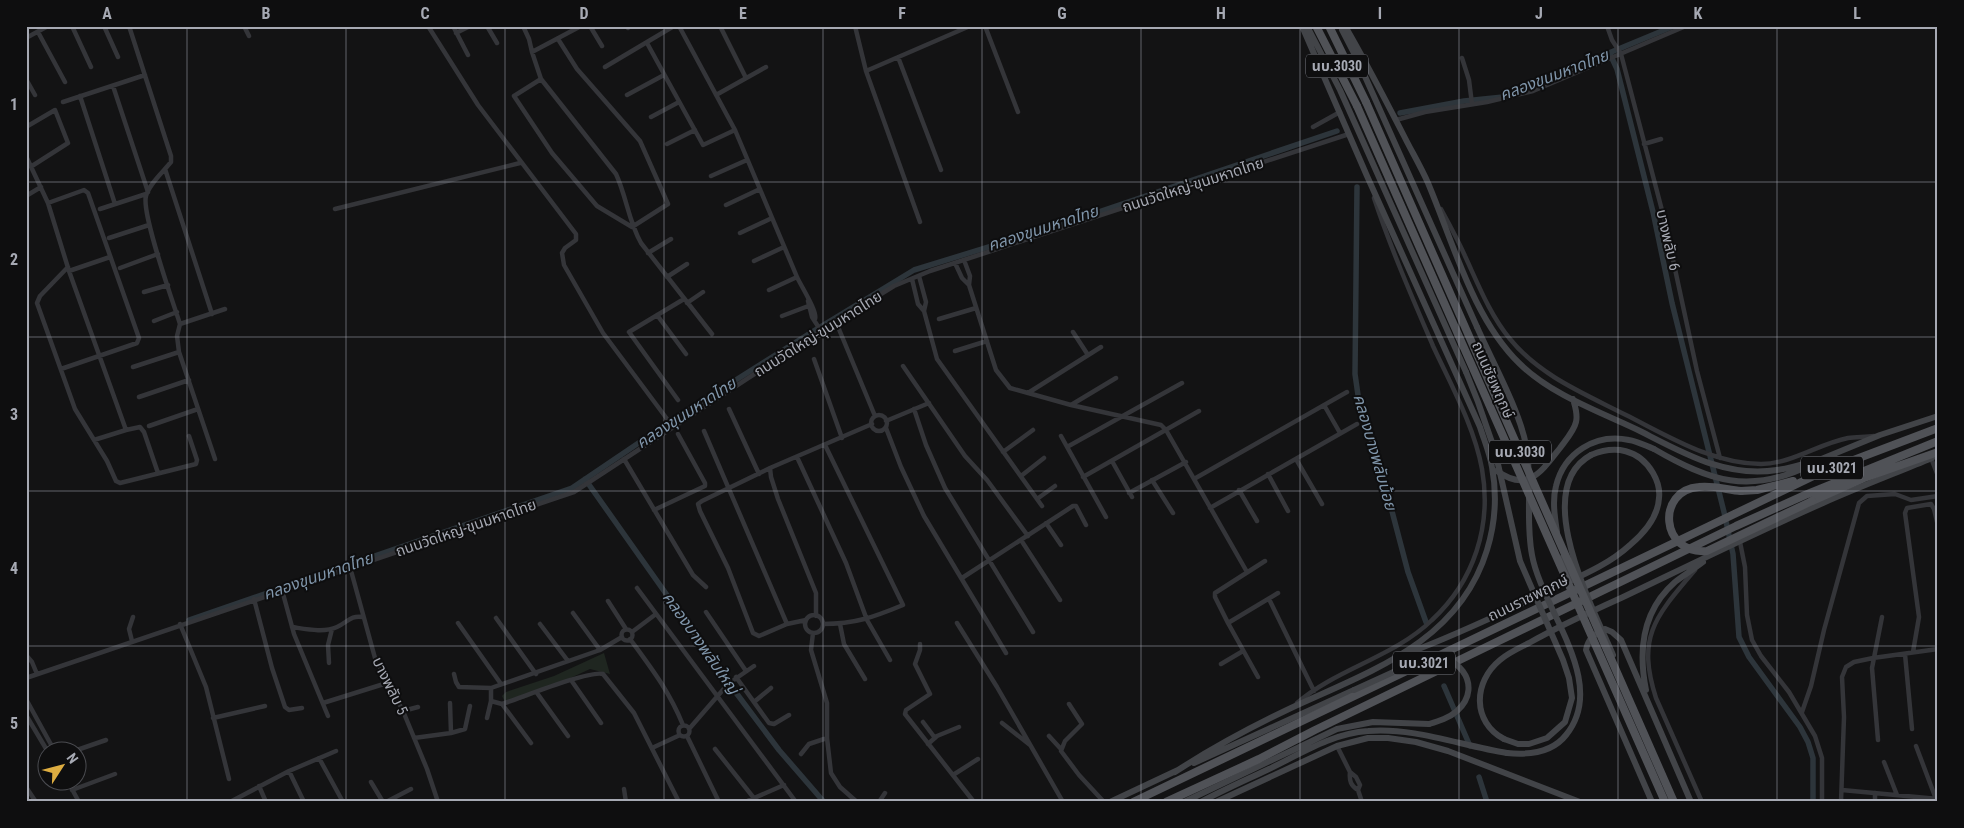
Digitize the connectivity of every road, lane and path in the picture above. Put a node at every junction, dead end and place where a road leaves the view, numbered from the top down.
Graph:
1 (72, 26) edge
2 (104, 26) edge
3 (129, 26) edge
4 (244, 26) edge
5 (428, 26) edge
6 (453, 26) edge
7 (470, 26) edge
8 (487, 26) edge
9 (523, 26) edge
10 (581, 26) edge
11 (590, 26) edge
12 (674, 26) edge
13 (679, 26) edge
14 (720, 26) edge
15 (854, 26) edge
16 (970, 26) edge
17 (985, 26) edge
18 (1302, 26) edge
19 (1307, 26) edge
20 (1316, 26) edge
21 (1329, 26) edge
22 (1341, 26) edge
23 (1345, 26) edge
24 (1608, 26) edge
25 (1686, 26) edge
26 (45, 27) edge
27 (38, 32) junction
28 (456, 33) junction
29 (249, 36) dead end
30 (26, 38) edge
31 (558, 39) junction
32 (497, 43) dead end
33 (647, 43) junction
34 (602, 46) dead end
35 (532, 52) junction
36 (1620, 53) junction
37 (468, 55) dead end
38 (118, 57) dead end
39 (898, 57) junction
40 (1462, 58) dead end
41 (91, 67) dead end
42 (605, 67) dead end
43 (766, 67) dead end
44 (866, 71) junction
45 (145, 75) junction
46 (664, 76) junction
47 (746, 78) junction
48 (26, 79) edge
49 (541, 79) junction
50 (65, 82) dead end
51 (112, 86) junction
52 (35, 95) dead end
53 (627, 95) dead end
54 (716, 95) junction
55 (80, 96) junction
56 (63, 102) dead end
57 (679, 102) junction
58 (1471, 103) junction
59 (1018, 112) dead end
60 (1340, 112) junction
61 (651, 117) dead end
62 (1396, 120) junction
63 (26, 126) edge
64 (1313, 127) dead end
65 (695, 130) junction
66 (735, 130) junction
67 (1349, 134) junction
68 (1661, 139) dead end
69 (667, 144) dead end
70 (1644, 144) junction
71 (26, 156) edge
72 (747, 160) junction
73 (520, 163) junction
74 (32, 166) junction
75 (165, 169) junction
76 (941, 170) dead end
77 (711, 176) dead end
78 (1367, 176) junction
79 (1428, 183) junction
80 (41, 187) junction
81 (760, 189) junction
82 (147, 193) junction
83 (26, 196) edge
84 (48, 203) junction
85 (116, 204) junction
86 (726, 205) dead end
87 (335, 209) dead end
88 (100, 210) dead end
89 (772, 218) junction
90 (920, 222) dead end
91 (149, 225) junction
92 (632, 227) junction
93 (740, 233) dead end
94 (109, 238) dead end
95 (671, 239) dead end
96 (784, 247) junction
97 (648, 253) junction
98 (158, 254) junction
99 (110, 257) junction
100 (964, 260) junction
101 (754, 261) dead end
102 (955, 263) junction
103 (688, 264) dead end
104 (69, 268) junction
105 (120, 268) dead end
106 (919, 276) junction
107 (667, 277) junction
108 (797, 277) junction
109 (912, 279) junction
110 (168, 284) junction
111 (969, 285) junction
112 (769, 290) dead end
113 (144, 292) dead end
114 (703, 292) dead end
115 (685, 301) junction
116 (809, 304) junction
117 (976, 308) junction
118 (225, 309) dead end
119 (924, 310) junction
120 (177, 312) junction
121 (212, 314) junction
122 (657, 315) junction
123 (782, 316) dead end
124 (939, 319) dead end
125 (154, 321) dead end
126 (836, 322) junction
127 (180, 324) junction
128 (821, 330) junction
129 (1073, 332) dead end
130 (712, 334) dead end
131 (987, 341) junction
132 (1101, 347) dead end
133 (955, 351) dead end
134 (179, 352) junction
135 (686, 354) dead end
136 (100, 355) junction
137 (1088, 355) junction
138 (814, 359) dead end
139 (904, 366) dead end
140 (133, 367) dead end
141 (61, 369) junction
142 (1116, 378) dead end
143 (189, 380) junction
144 (1182, 383) dead end
145 (1347, 392) dead end
146 (1028, 393) junction
147 (139, 397) dead end
148 (1573, 399) junction
149 (678, 400) dead end
150 (929, 403) junction
151 (1071, 405) junction
152 (1324, 405) junction
153 (198, 409) junction
154 (729, 409) dead end
155 (914, 409) junction
156 (1199, 411) dead end
157 (875, 416) junction
158 (1938, 416) edge
159 (1122, 417) junction
160 (886, 421) junction
161 (872, 424) junction
162 (1357, 424) dead end
163 (149, 426) dead end
164 (673, 426) junction
165 (886, 428) junction
166 (1938, 428) edge
167 (126, 430) junction
168 (1033, 430) dead end
169 (1166, 430) junction
170 (704, 431) dead end
171 (1340, 433) junction
172 (678, 434) dead end
173 (1880, 435) junction
174 (190, 436) dead end
175 (1061, 436) dead end
176 (842, 438) junction
177 (94, 440) junction
178 (1938, 441) edge
179 (824, 445) junction
180 (1066, 447) junction
181 (1003, 452) junction
182 (1938, 453) edge
183 (797, 457) junction
184 (1044, 458) dead end
185 (1720, 458) junction
186 (1931, 458) junction
187 (214, 459) dead end
188 (624, 459) junction
189 (1296, 459) junction
190 (1821, 459) junction
191 (1112, 460) junction
192 (1186, 462) junction
193 (1492, 466) junction
194 (770, 468) junction
195 (1822, 472) junction
196 (158, 473) junction
197 (759, 474) junction
198 (1268, 474) junction
199 (1021, 476) junction
200 (1938, 476) edge
201 (1083, 477) junction
202 (1194, 479) junction
203 (1152, 480) junction
204 (1055, 486) dead end
205 (730, 488) junction
206 (1239, 490) junction
207 (1938, 496) edge
208 (1037, 499) junction
209 (1322, 504) dead end
210 (1042, 506) dead end
211 (1210, 508) junction
212 (654, 510) junction
213 (1288, 511) dead end
214 (1173, 513) dead end
215 (1106, 517) dead end
216 (1257, 521) dead end
217 (1046, 523) junction
218 (1086, 525) dead end
219 (1938, 526) edge
220 (1028, 536) junction
221 (1021, 540) junction
222 (1737, 543) junction
223 (1061, 545) dead end
224 (1711, 555) junction
225 (989, 561) junction
226 (1266, 561) dead end
227 (1699, 566) junction
228 (350, 567) junction
229 (1247, 572) junction
230 (962, 578) junction
231 (706, 587) dead end
232 (637, 588) dead end
233 (282, 590) junction
234 (1278, 593) dead end
235 (254, 599) junction
236 (1269, 599) junction
237 (1060, 600) dead end
238 (608, 601) dead end
239 (706, 612) dead end
240 (573, 613) dead end
241 (656, 614) junction
242 (363, 616) junction
243 (816, 616) junction
244 (133, 617) dead end
245 (1882, 617) dead end
246 (496, 618) dead end
247 (806, 620) junction
248 (867, 620) junction
249 (458, 623) dead end
250 (957, 623) dead end
251 (1228, 623) junction
252 (180, 624) junction
253 (540, 624) dead end
254 (787, 624) junction
255 (823, 624) junction
256 (840, 624) junction
257 (292, 627) junction
258 (332, 629) junction
259 (626, 629) junction
260 (632, 632) junction
261 (1033, 632) dead end
262 (813, 633) junction
263 (622, 637) junction
264 (131, 640) junction
265 (630, 640) junction
266 (920, 644) dead end
267 (1938, 649) edge
268 (600, 650) junction
269 (1243, 651) junction
270 (1006, 652) dead end
271 (1913, 652) junction
272 (1905, 654) junction
273 (26, 655) edge
274 (1873, 658) junction
275 (1393, 659) junction
276 (890, 660) dead end
277 (568, 661) junction
278 (329, 664) dead end
279 (1221, 664) dead end
280 (754, 666) dead end
281 (746, 671) junction
282 (36, 673) junction
283 (454, 674) dead end
284 (536, 674) junction
285 (1258, 676) dead end
286 (736, 677) junction
287 (26, 678) edge
288 (865, 679) dead end
289 (572, 680) junction
290 (387, 683) junction
291 (501, 684) junction
292 (491, 688) junction
293 (772, 688) dead end
294 (1314, 690) junction
295 (537, 693) junction
296 (717, 697) junction
297 (26, 699) edge
298 (491, 700) junction
299 (1648, 701) junction
300 (754, 702) junction
301 (323, 703) junction
302 (450, 703) dead end
303 (502, 704) junction
304 (1069, 704) dead end
305 (264, 706) dead end
306 (470, 706) dead end
307 (418, 707) dead end
308 (302, 708) dead end
309 (1292, 708) junction
310 (403, 711) junction
311 (1802, 712) junction
312 (26, 715) edge
313 (789, 715) dead end
314 (328, 716) dead end
315 (213, 718) junction
316 (487, 718) dead end
317 (923, 722) dead end
318 (601, 723) dead end
319 (1002, 723) dead end
320 (683, 725) junction
321 (959, 727) dead end
322 (689, 729) junction
323 (1912, 729) dead end
324 (451, 734) junction
325 (680, 735) junction
326 (568, 736) dead end
327 (687, 736) junction
328 (1049, 736) dead end
329 (414, 738) junction
330 (827, 738) junction
331 (935, 738) junction
332 (41, 740) edge
333 (49, 740) edge
334 (106, 740) dead end
335 (1878, 740) dead end
336 (531, 743) dead end
337 (928, 744) junction
338 (88, 746) edge
339 (1031, 746) junction
340 (1337, 746) junction
341 (1916, 746) dead end
342 (652, 748) junction
343 (1060, 748) junction
344 (715, 749) dead end
345 (336, 751) dead end
346 (801, 754) dead end
347 (319, 758) junction
348 (978, 759) dead end
349 (1884, 762) dead end
350 (288, 771) junction
351 (1175, 772) junction
352 (115, 774) dead end
353 (953, 775) junction
354 (229, 779) dead end
355 (372, 782) dead end
356 (88, 784) edge
357 (784, 785) junction
358 (258, 786) junction
359 (26, 787) edge
360 (411, 789) dead end
361 (624, 789) dead end
362 (72, 790) edge
363 (1842, 790) junction
364 (885, 793) dead end
365 (1875, 793) junction
366 (1897, 795) junction
367 (1910, 799) edge
368 (1937, 799) edge
369 (756, 800) edge
370 (36, 802) edge
371 (79, 802) edge
372 (230, 802) edge
373 (266, 802) edge
374 (304, 802) edge
375 (343, 802) edge
376 (384, 802) edge
377 (438, 802) edge
378 (626, 802) edge
379 (679, 802) edge
380 (719, 802) edge
381 (745, 802) edge
382 (796, 802) edge
383 (857, 802) edge
384 (879, 802) edge
385 (974, 802) edge
386 (1063, 802) edge
387 (1104, 802) edge
388 (1110, 802) edge
389 (1133, 802) edge
390 (1166, 802) edge
391 (1184, 802) edge
392 (1201, 802) edge
393 (1216, 802) edge
394 (1362, 802) edge
395 (1580, 802) edge
396 (1652, 802) edge
397 (1666, 802) edge
398 (1676, 802) edge
399 (1691, 802) edge
400 (1702, 802) edge
401 (1822, 802) edge
402 (1841, 802) edge
403 (1874, 802) edge

1 - 41 street
2 - 38 street
3 - 45 street
4 - 29 street
5 - 73 street
6 - 28 street
7 - 28 street
8 - 32 street
9 - 35 street
10 - 31 street
11 - 34 street
12 - 33 street
13 - 54 street
14 - 47 street
15 - 44 street
16 - 39 street
17 - 59 street
18 - 60 main road
19 - 224 main road, bridge
20 - 397 main road, ถนนชัยพฤกษ์ / นบ.3030, bridge
21 - 398 main road, ถนนชัยพฤกษ์ / นบ.3030, bridge
22 - 392 main road, bridge
23 - 62 main road
24 - 36 street, บางพลับ 6
25 - 36 street
26 - 27 street
27 - 30 street
27 - 50 street
28 - 37 street
31 - 35 street
31 - 92 street
33 - 42 street
33 - 46 street
35 - 49 street
36 - 58 street
36 - 70 street, บางพลับ 6
39 - 44 street
39 - 76 street
40 - 58 street
43 - 47 street
44 - 90 street
45 - 51 street
45 - 75 street
46 - 53 street
46 - 57 street
47 - 54 street
48 - 52 street
49 - 92 street
49 - 92 street
51 - 55 street
51 - 82 street
54 - 66 street
55 - 56 street
55 - 85 street
57 - 61 street
57 - 65 street
58 - 62 street
60 - 64 street
60 - 67 main road
62 - 79 main road
63 - 74 street
65 - 66 street
65 - 69 street
66 - 72 street
67 - 78 main road
67 - 100 street, ถนนวัดใหญ่-ขุนมหาดไทย
68 - 70 street
70 - 185 street, บางพลับ 6
71 - 74 street
72 - 77 street
72 - 81 street
73 - 87 street
73 - 164 street
74 - 80 street
75 - 82 street
75 - 121 street
78 - 193 main road
78 - 294 street
79 - 148 main road
79 - 185 street
80 - 83 street
80 - 84 street
81 - 86 street
81 - 89 street
82 - 85 street
82 - 91 street
84 - 99 street
84 - 104 street
85 - 88 street
89 - 93 street
89 - 96 street
91 - 94 street
91 - 98 street
92 - 97 street
95 - 97 street
96 - 101 street
96 - 108 street
97 - 107 street
98 - 105 street
98 - 110 street
99 - 104 street
99 - 136 street
100 - 102 street, ถนนวัดใหญ่-ขุนมหาดไทย
100 - 111 street
102 - 106 street, ถนนวัดใหญ่-ขุนมหาดไทย
102 - 111 street
103 - 107 street
104 - 136 street
104 - 141 street
106 - 109 street, ถนนวัดใหญ่-ขุนมหาดไทย
106 - 119 street
107 - 115 street
108 - 112 street
108 - 116 street
109 - 119 street
109 - 126 street, ถนนวัดใหญ่-ขุนมหาดไทย
110 - 113 street
110 - 120 street
111 - 117 street
114 - 115 street
115 - 122 street
115 - 130 street
116 - 123 street
116 - 128 street
117 - 124 street
117 - 131 street
118 - 121 street
119 - 181 street
120 - 125 street
120 - 127 street
121 - 127 street
122 - 135 street
122 - 149 street
126 - 128 street, ถนนวัดใหญ่-ขุนมหาดไทย
126 - 157 street
127 - 134 street
128 - 164 street, ถนนวัดใหญ่-ขุนมหาดไทย
129 - 137 street
131 - 133 street
131 - 146 street
132 - 137 street
134 - 140 street
134 - 143 street
136 - 141 street
136 - 167 street
137 - 146 street
138 - 176 street
139 - 150 street
141 - 177 street
142 - 151 street
143 - 147 street
143 - 153 street
144 - 159 street
145 - 152 street
146 - 151 street
148 - 190 main road
148 - 193 main road
150 - 155 street
150 - 220 street
151 - 159 street
152 - 171 street
152 - 202 street
153 - 163 street
153 - 187 street
154 - 197 street
155 - 160 street
155 - 225 street
156 - 169 street
157 - 160 street
157 - 161 street
158 - 173 main road
159 - 169 street
159 - 180 street
160 - 165 street
161 - 165 street
161 - 176 street
162 - 171 street
164 - 188 street, ถนนวัดใหญ่-ขุนมหาดไทย
165 - 230 street
166 - 195 main road, ถนนราชพฤกษ์ / นบ.3021
167 - 177 street
167 - 196 street
168 - 181 street
169 - 191 street
169 - 192 street
170 - 205 street
171 - 189 street
172 - 212 street
173 - 185 street
173 - 190 main road
174 - 196 street
175 - 180 street
176 - 179 street
177 - 196 street
178 - 390 main road, ถนนราชพฤกษ์ / นบ.3021
179 - 183 street
179 - 248 street
180 - 201 street
181 - 199 street
182 - 186 main road
182 - 195 main road, bridge
183 - 194 street
183 - 248 street
184 - 199 street
186 - 200 street
186 - 222 main road
188 - 212 street
188 - 228 street, ถนนวัดใหญ่-ขุนมหาดไทย
189 - 198 street
189 - 209 street
190 - 397 main road, bridge
191 - 201 street
191 - 203 street
192 - 202 street
192 - 203 street
193 - 275 main road
194 - 197 street
194 - 243 street
195 - 389 main road, ถนนราชพฤกษ์ / นบ.3021
197 - 205 street
198 - 206 street
198 - 213 street
199 - 208 street
201 - 215 street
202 - 211 street
203 - 214 street
204 - 208 street
205 - 254 street
205 - 254 street
206 - 211 street
206 - 216 street
207 - 311 street
208 - 210 street
211 - 229 street
212 - 231 street
217 - 218 street
217 - 220 street
217 - 223 street
219 - 271 street
220 - 221 street
221 - 225 street
221 - 237 street
222 - 224 main road
222 - 311 street
224 - 227 main road
225 - 230 street
225 - 261 street
226 - 229 street
227 - 299 main road
227 - 400 street
228 - 233 street, ถนนวัดใหญ่-ขุนมหาดไทย
228 - 242 street, บางพลับ 5
229 - 251 street
230 - 270 street
232 - 241 street
233 - 235 street, ถนนวัดใหญ่-ขุนมหาดไทย
233 - 257 street
234 - 236 street
235 - 252 street, ถนนวัดใหญ่-ขุนมหาดไทย
235 - 308 street
236 - 251 street
236 - 294 street
238 - 259 street
239 - 281 street
240 - 268 street
241 - 260 street
241 - 296 street
242 - 258 street
242 - 290 street, บางพลับ 5
243 - 247 street
243 - 255 street
244 - 264 street
245 - 274 street
246 - 284 street
247 - 254 street
247 - 262 street
248 - 256 street
248 - 276 street
249 - 291 street
250 - 339 street
251 - 269 street
252 - 264 street, ถนนวัดใหญ่-ขุนมหาดไทย
252 - 315 street
253 - 277 street
255 - 256 street
255 - 262 street
256 - 288 street
257 - 258 street
257 - 301 street
258 - 278 street
259 - 260 street
259 - 263 street
260 - 265 street
262 - 330 street
263 - 265 street
263 - 268 street
264 - 282 street, ถนนวัดใหญ่-ขุนมหาดไทย
265 - 320 street
266 - 337 street
267 - 271 street
268 - 277 street
269 - 279 street
269 - 285 street
271 - 272 street
272 - 274 street
272 - 323 street
273 - 282 street
274 - 335 street
274 - 363 street
275 - 309 main road
275 - 398 main road, bridge
277 - 284 street
280 - 281 street
281 - 286 street
282 - 287 street, ถนนวัดใหญ่-ขุนมหาดไทย
283 - 292 street
284 - 291 street
286 - 296 street
286 - 300 street
289 - 295 street
289 - 318 street
289 - 342 street
290 - 301 street
290 - 310 street, บางพลับ 5
291 - 292 street
292 - 298 street
293 - 300 street
294 - 309 street
295 - 303 street
295 - 326 street
296 - 322 street
296 - 357 street
297 - 333 street
298 - 303 street
298 - 316 street
299 - 396 main road
299 - 399 main road
300 - 313 street
301 - 314 street
302 - 324 street
303 - 336 street
304 - 343 street
305 - 315 street
306 - 324 street
307 - 310 street
309 - 351 main road
310 - 329 street, บางพลับ 5
311 - 401 street
312 - 332 street
315 - 354 street
317 - 331 street
319 - 339 street
320 - 322 street
320 - 325 street
321 - 331 street
322 - 327 street
324 - 329 street
325 - 327 street
325 - 342 street
327 - 380 street
328 - 343 street
329 - 377 street, บางพลับ 5
330 - 346 street
330 - 383 street
331 - 337 street
334 - 338 street
337 - 353 street
339 - 386 street
340 - 393 main road
340 - 394 street
340 - 395 main road
341 - 368 street
342 - 379 street
343 - 387 street
344 - 369 street
345 - 347 street
347 - 350 street
347 - 375 street
348 - 353 street
349 - 366 street
350 - 358 street
350 - 374 street
351 - 388 main road
351 - 391 main road, bridge
352 - 356 street
353 - 385 street
355 - 376 street
357 - 369 street
357 - 382 street
358 - 372 street
358 - 373 street
359 - 370 street
360 - 376 street
361 - 378 street
362 - 371 street
363 - 365 street
363 - 402 street
364 - 384 street
365 - 366 street
365 - 403 street
366 - 367 street
367 - 368 street
369 - 381 street

